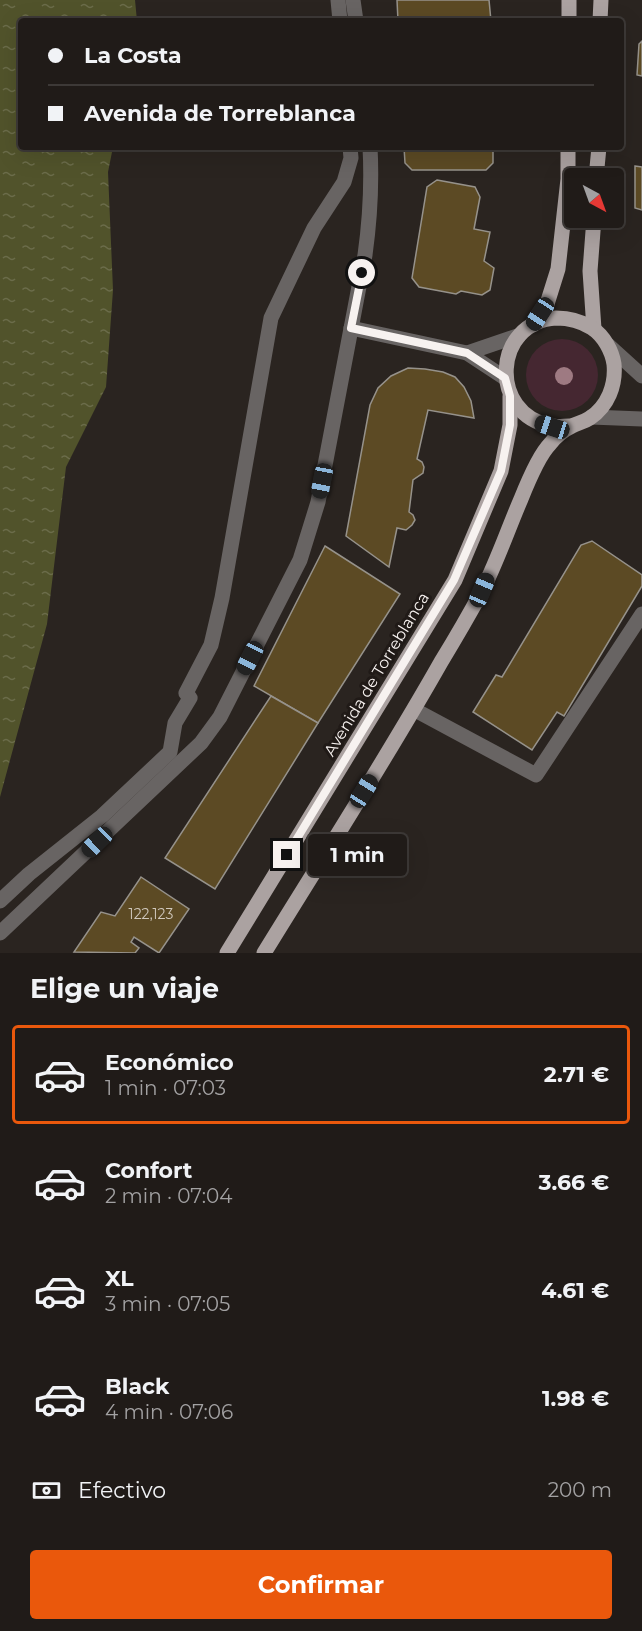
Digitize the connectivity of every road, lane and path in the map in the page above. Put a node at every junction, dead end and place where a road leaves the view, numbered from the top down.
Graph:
1 (338, 0) edge
2 (353, 0) edge
3 (569, 0) edge
4 (601, 0) edge
5 (340, 18) edge
6 (356, 18) edge
7 (569, 18) edge
8 (600, 18) edge
9 (350, 150) edge
10 (370, 150) edge
11 (568, 150) edge
12 (599, 150) edge
13 (597, 168) edge
14 (593, 228) edge
15 (533, 325) junction
16 (351, 328) junction
17 (594, 329) junction
18 (520, 335) junction
19 (608, 345) junction
20 (467, 353) junction
21 (642, 376) edge
22 (505, 378) junction
23 (510, 396) junction
24 (591, 417) junction
25 (642, 419) edge
26 (570, 426) junction
27 (642, 614) edge
28 (415, 710) junction
29 (0, 902) edge
30 (0, 933) edge
31 (227, 953) edge
32 (264, 953) edge

1 - 5 street
2 - 6 street
3 - 7 main road
4 - 8 main road
9 - 29 street
10 - 16 street
11 - 15 main road
12 - 13 main road
14 - 17 main road
15 - 17 main road
15 - 18 main road
16 - 20 street
16 - 30 street
17 - 19 main road
18 - 20 street
18 - 22 main road
19 - 21 street
19 - 24 main road
20 - 22 street
22 - 23 main road
23 - 26 main road
23 - 31 main road, Avenida de Torreblanca
24 - 25 street
24 - 26 main road
26 - 28 main road
27 - 28 street
28 - 32 main road

